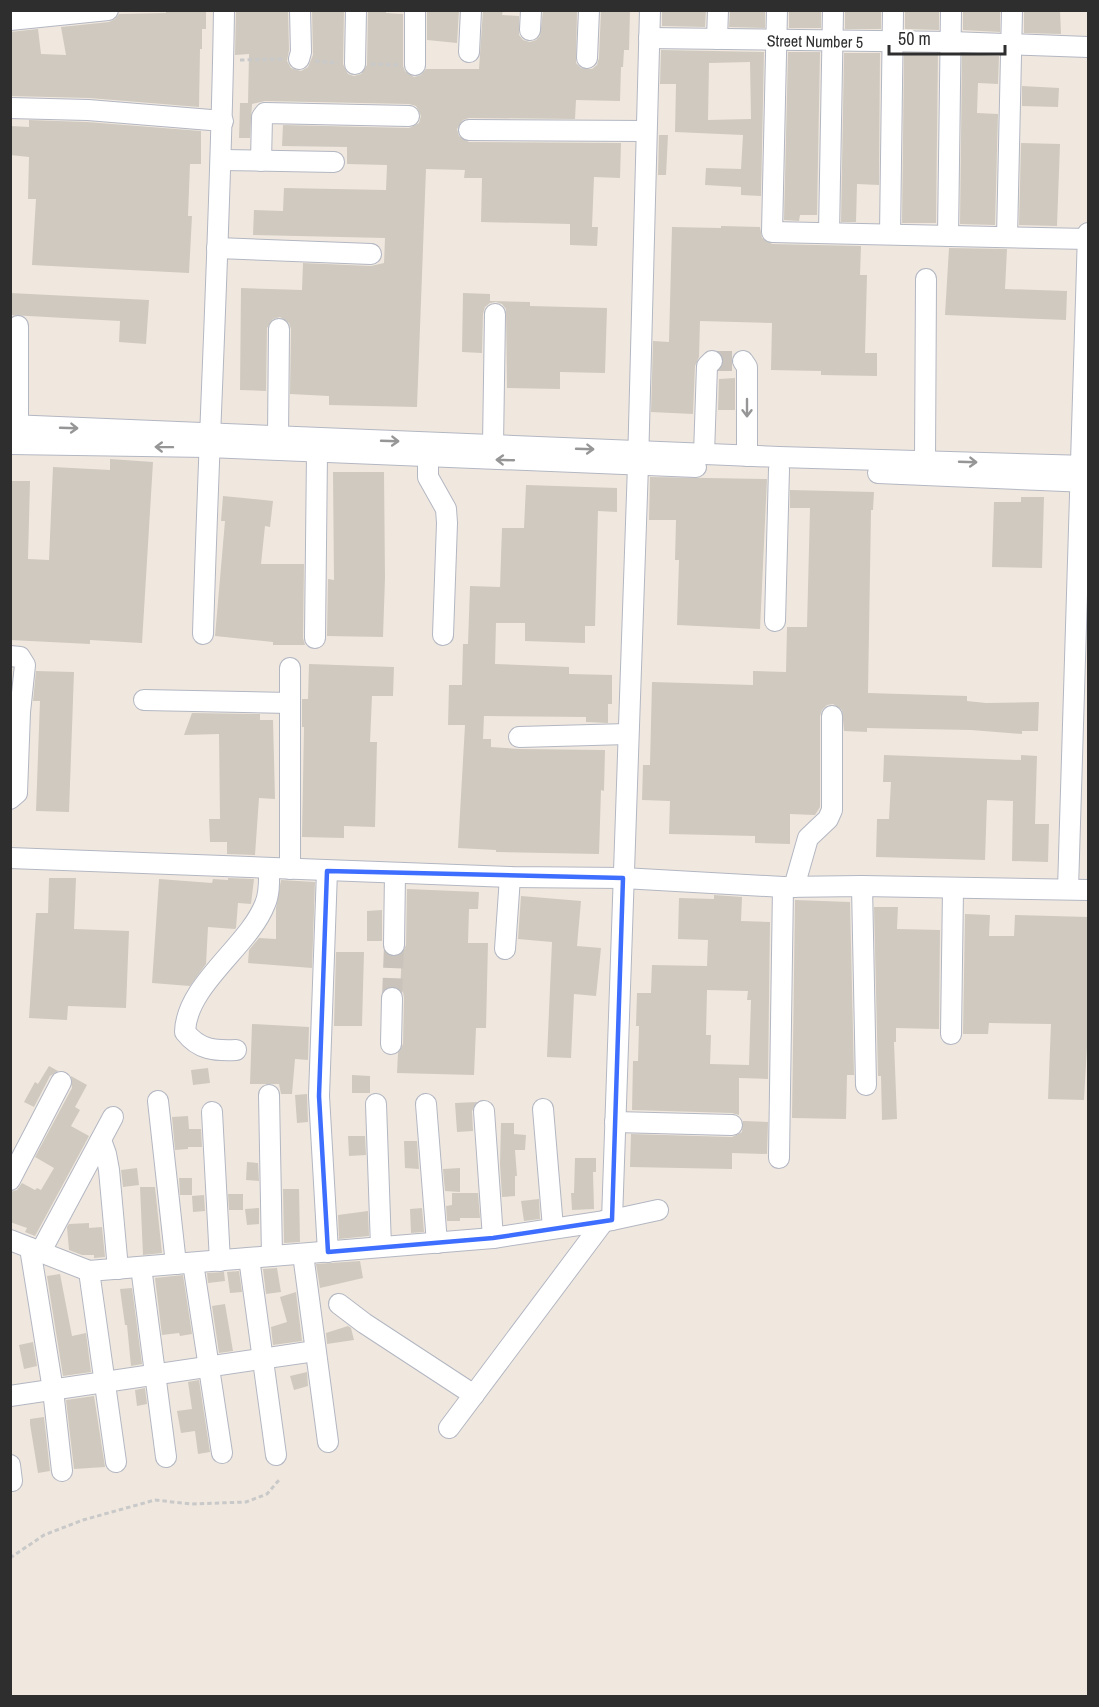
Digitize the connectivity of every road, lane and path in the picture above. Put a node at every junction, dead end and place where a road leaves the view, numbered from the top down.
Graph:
1 (108, 10) edge
2 (224, 10) edge
3 (300, 10) edge
4 (356, 10) edge
5 (415, 10) edge
6 (471, 10) edge
7 (589, 10) edge
8 (650, 10) edge
9 (718, 10) edge
10 (777, 10) edge
11 (833, 10) edge
12 (893, 10) edge
13 (951, 10) edge
14 (1012, 10) edge
15 (10, 21) edge
16 (649, 38) junction
17 (717, 39) junction
18 (776, 40) junction
19 (832, 41) junction
20 (893, 42) junction
21 (951, 42) junction
22 (1011, 45) junction
23 (1089, 47) edge
24 (470, 52) dead end
25 (587, 58) dead end
26 (298, 59) joint
27 (223, 61) junction
28 (356, 64) dead end
29 (415, 65) dead end
30 (10, 108) edge
31 (409, 116) dead end
32 (223, 122) junction
33 (479, 126) dead end
34 (646, 126) junction
35 (221, 160) junction
36 (261, 161) junction
37 (334, 162) dead end
38 (829, 233) junction
39 (1089, 233) edge
40 (890, 234) junction
41 (948, 236) junction
42 (1007, 237) junction
43 (1088, 239) edge
44 (217, 248) junction
45 (372, 254) dead end
46 (926, 279) dead end
47 (495, 314) dead end
48 (18, 326) dead end
49 (279, 330) dead end
50 (712, 361) dead end
51 (743, 361) dead end
52 (1086, 402) edge
53 (14, 426) edge
54 (278, 436) junction
55 (107, 438) junction
56 (208, 440) junction
57 (10, 444) edge
58 (493, 445) junction
59 (317, 452) junction
60 (704, 454) junction
61 (747, 456) junction
62 (428, 457) junction
63 (638, 458) junction
64 (925, 461) junction
65 (779, 469) junction
66 (1085, 473) edge
67 (775, 621) dead end
68 (203, 634) dead end
69 (443, 635) dead end
70 (315, 638) dead end
71 (10, 656) edge
72 (290, 668) dead end
73 (144, 700) dead end
74 (290, 702) junction
75 (16, 711) edge
76 (832, 716) dead end
77 (628, 734) junction
78 (519, 737) dead end
79 (15, 760) edge
80 (10, 799) edge
81 (10, 858) edge
82 (269, 867) junction
83 (290, 869) junction
84 (327, 871) junction
85 (395, 873) junction
86 (510, 877) junction
87 (623, 878) junction
88 (862, 886) junction
89 (789, 887) junction
90 (953, 889) junction
91 (1068, 889) junction
92 (1089, 890) edge
93 (394, 945) tunnel mouth
94 (505, 949) dead end
95 (392, 998) tunnel mouth
96 (951, 1034) dead end
97 (391, 1044) dead end
98 (236, 1050) dead end
99 (61, 1082) dead end
100 (866, 1085) dead end
101 (269, 1095) dead end
102 (158, 1101) dead end
103 (376, 1104) dead end
104 (426, 1104) dead end
105 (543, 1109) dead end
106 (484, 1111) dead end
107 (212, 1112) dead end
108 (112, 1117) dead end
109 (615, 1122) junction
110 (732, 1125) dead end
111 (101, 1140) junction
112 (778, 1158) dead end
113 (10, 1180) edge
114 (658, 1210) dead end
115 (608, 1221) junction
116 (553, 1228) junction
117 (493, 1238) junction
118 (10, 1240) edge
119 (437, 1243) junction
120 (381, 1247) junction
121 (36, 1250) junction
122 (328, 1252) junction
123 (303, 1254) junction
124 (272, 1256) junction
125 (249, 1258) junction
126 (220, 1260) junction
127 (185, 1263) junction
128 (141, 1267) junction
129 (118, 1269) junction
130 (89, 1271) junction
131 (339, 1304) dead end
132 (315, 1351) junction
133 (262, 1359) junction
134 (209, 1367) junction
135 (155, 1375) junction
136 (105, 1382) junction
137 (52, 1390) junction
138 (474, 1395) junction
139 (10, 1396) edge
140 (449, 1428) dead end
141 (328, 1442) dead end
142 (222, 1453) dead end
143 (276, 1455) dead end
144 (166, 1457) dead end
145 (116, 1462) dead end
146 (62, 1471) dead end
147 (279, 1480) dead end
148 (10, 1558) edge

1 - 15 street
2 - 27 street
3 - 26 street
4 - 28 street
5 - 29 street
6 - 24 street
7 - 25 street
8 - 16 street
9 - 17 street
10 - 18 street
11 - 19 street
12 - 20 street
13 - 21 street
14 - 22 street
16 - 17 street, Street Number 5
16 - 34 street
17 - 18 street, Street Number 5
18 - 19 street, Street Number 5
18 - 38 street
19 - 20 street, Street Number 5
19 - 38 street
20 - 21 street, Street Number 5
20 - 40 street
21 - 22 street, Street Number 5
21 - 41 street
22 - 23 street, Street Number 5
22 - 42 street
26 - 27 path
27 - 32 street
30 - 32 street
31 - 36 street
32 - 35 street
33 - 34 street
34 - 63 street
35 - 36 street
35 - 44 street
36 - 37 street
38 - 40 street
39 - 43 street
40 - 41 street
41 - 42 street
42 - 43 street
43 - 52 street
44 - 45 street
44 - 56 street
46 - 64 street
47 - 58 street
48 - 53 street
49 - 54 street
50 - 60 street
51 -> 61 street
52 - 66 street
53 -> 55 street
54 - 56 street
54 -> 58 street
55 - 56 street
55 - 57 street
56 - 59 street
56 - 68 street
58 -> 63 street
59 - 62 street
59 - 70 street
60 - 61 street
60 - 63 street
61 - 64 street
63 -> 62 street
62 - 69 street
63 - 65 street
63 - 77 street
64 -> 66 street
65 - 66 street
65 - 67 street
66 - 91 street
71 - 75 street
72 - 74 street
73 - 74 street
74 - 83 street
75 - 79 street
76 - 89 street
77 - 78 street
77 - 87 street
79 - 80 street
81 - 82 street
82 - 83 street
82 - 98 street
83 - 84 street
84 - 85 street
84 - 122 street
85 - 86 street
85 - 93 street
86 - 87 street
86 - 94 street
87 - 89 street
87 - 109 street
88 - 89 street
88 - 90 street
88 - 100 street
89 - 112 street
90 - 91 street
90 - 96 street
91 - 92 street
95 - 97 street
99 - 113 street
101 - 124 street
102 - 127 street
103 - 120 street
104 - 119 street
105 - 116 street
106 - 117 street
107 - 126 street
108 - 111 street
109 - 110 street
109 - 115 street
111 - 121 street
111 - 129 street
114 - 115 street
115 - 116 street
115 - 138 street
116 - 117 street
117 - 119 street
118 - 121 street
119 - 120 street
120 - 122 street
121 - 130 street
121 - 137 street
122 - 123 street
123 - 124 street
123 - 132 street
124 - 125 street
125 - 126 street
125 - 133 street
126 - 127 street
127 - 128 street
127 - 134 street
128 - 129 street
128 - 135 street
129 - 130 street
130 - 136 street
131 - 138 street
132 - 133 street
132 - 141 street
133 - 134 street
133 - 143 street
134 - 135 street
134 - 142 street
135 - 136 street
135 - 144 street
136 - 137 street
136 - 145 street
137 - 139 street
137 - 146 street
138 - 140 street
147 - 148 path

